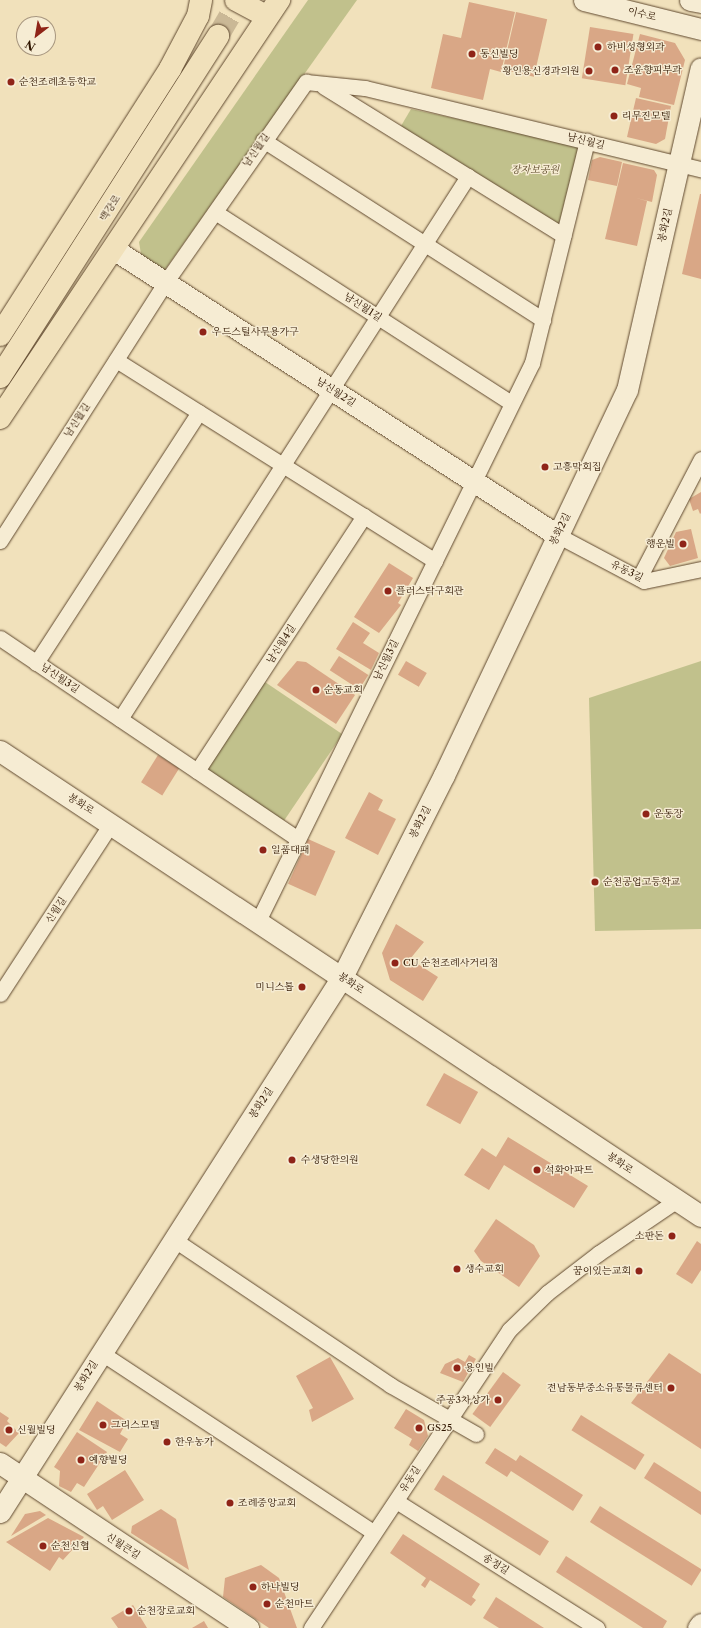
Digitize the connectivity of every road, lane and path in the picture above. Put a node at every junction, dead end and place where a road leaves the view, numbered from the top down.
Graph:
1 (236, 0) edge
2 (279, 0) edge
3 (584, 0) edge
4 (690, 0) edge
5 (701, 2) edge
6 (202, 5) edge
7 (263, 6) edge
8 (701, 29) edge
9 (218, 36) tunnel mouth
10 (251, 42) junction
11 (701, 68) edge
12 (306, 82) junction
13 (263, 140) junction
14 (587, 141) junction
15 (679, 164) junction
16 (701, 169) edge
17 (468, 176) junction
18 (215, 212) junction
19 (564, 236) junction
20 (423, 246) junction
21 (114, 250) junction
22 (166, 283) junction
23 (378, 316) junction
24 (543, 320) junction
25 (0, 335) edge
26 (116, 360) junction
27 (0, 377) edge
28 (331, 389) junction
29 (511, 404) junction
30 (199, 412) junction
31 (0, 418) edge
32 (701, 459) edge
33 (284, 466) junction
34 (695, 480) edge
35 (474, 482) junction
36 (364, 516) junction
37 (557, 535) junction
38 (0, 541) edge
39 (435, 561) junction
40 (701, 569) edge
41 (639, 578) junction
42 (0, 638) edge
43 (36, 663) junction
44 (120, 719) junction
45 (0, 751) edge
46 (197, 771) junction
47 (111, 824) junction
48 (298, 839) junction
49 (258, 921) junction
50 (342, 977) junction
51 (0, 994) edge
52 (677, 1200) junction
53 (701, 1216) edge
54 (174, 1239) junction
55 (100, 1352) junction
56 (449, 1420) junction
57 (476, 1434) dead end
58 (0, 1463) edge
59 (22, 1477) junction
60 (396, 1501) junction
61 (0, 1512) edge
62 (374, 1533) junction
63 (701, 1624) edge
64 (248, 1628) edge
65 (311, 1628) edge
66 (597, 1628) edge
67 (698, 1628) edge

1 - 7 main road
2 - 10 main road
3 - 8 street, 이수로
4 - 5 street
6 - 25 main road
7 - 10 main road
9 - 27 main road, 백강로
10 - 21 main road
11 - 15 street, 봉화2길
12 - 13 street, 남신월길
12 - 14 street, 남신월길
12 - 17 street
13 - 18 street, 남신월길
13 - 20 street
14 - 15 street, 남신월길
14 - 19 street
15 - 16 street, 남신월길
15 - 37 street, 봉화2길
17 - 19 street
17 - 20 street
18 - 22 street, 남신월길
18 - 23 street, 남신월1길
19 - 24 street
20 - 23 street
20 - 24 street
21 - 22 street, 남신월2길
21 - 31 main road
22 - 26 street, 남신월길
22 - 28 street, 남신월2길
23 - 28 street
23 - 29 street, 남신월1길
24 - 29 street
26 - 30 street
26 - 38 street, 남신월길
28 - 33 street
28 - 35 street, 남신월2길
29 - 35 street
30 - 33 street
30 - 43 street
32 - 34 street
33 - 36 street
33 - 44 street
34 - 41 street
35 - 37 street, 남신월2길
35 - 39 street, 남신월3길
36 - 39 street
36 - 46 street, 남신월4길
37 - 41 street, 유동3길
37 - 50 street, 봉화2길
39 - 48 street, 남신월3길
40 - 41 street, 유동3길
42 - 43 street, 남신월3길
43 - 44 street, 남신월3길
44 - 46 street, 남신월3길
45 - 47 street, 봉화로
46 - 48 street, 남신월3길
47 - 49 street, 봉화로
47 - 51 street, 신월길
48 - 49 street, 남신월3길
49 - 50 street, 봉화로
50 - 52 street, 봉화로
50 - 54 street, 봉화2길
52 - 53 street, 봉화로
52 - 56 street, 유동길
54 - 55 street, 봉화2길
54 - 56 street
55 - 59 street, 봉화2길
55 - 62 street
56 - 57 street
56 - 60 street, 유동길
58 - 59 street, 신월큰길
59 - 61 street, 봉화2길
59 - 64 street, 신월큰길
60 - 62 street, 유동길
60 - 66 street, 송정길
62 - 65 street, 유동길
63 - 67 street

